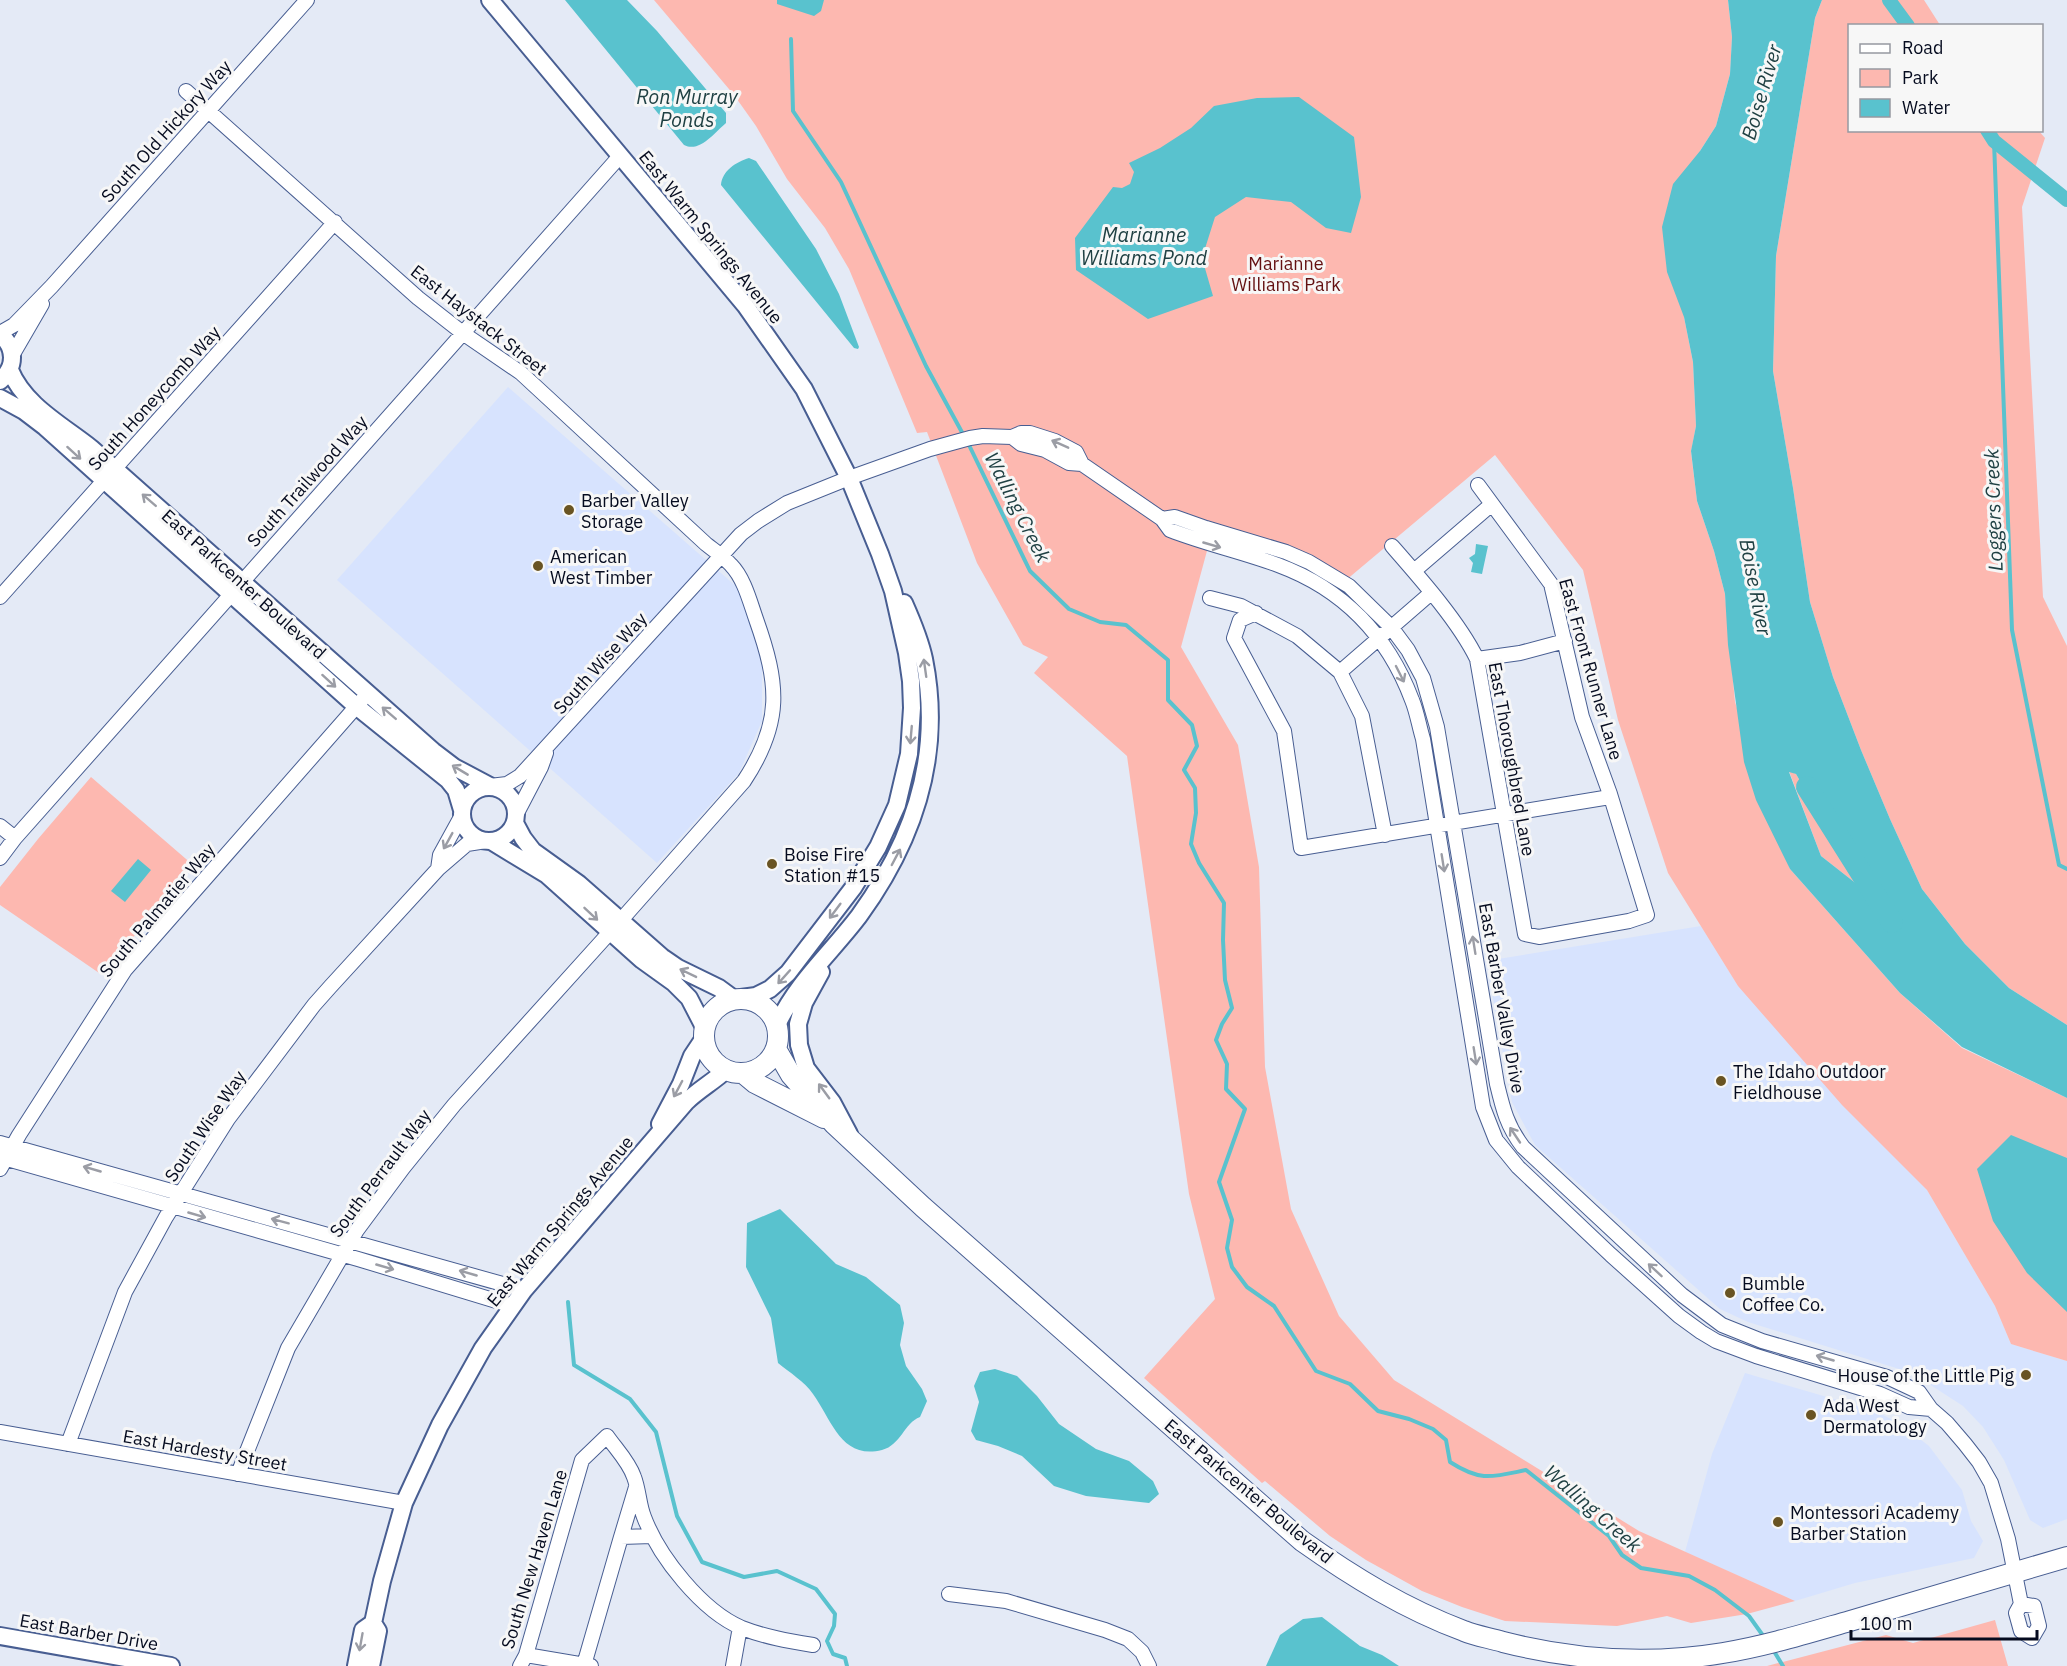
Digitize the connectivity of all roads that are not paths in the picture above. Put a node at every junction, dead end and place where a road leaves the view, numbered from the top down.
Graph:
1 (307, 0) edge
2 (490, 0) edge
3 (186, 91) dead end
4 (209, 109) junction
5 (620, 156) junction
6 (335, 222) junction
7 (52, 286) junction
8 (0, 334) edge
9 (464, 334) junction
10 (7, 368) edge
11 (0, 398) edge
12 (110, 475) junction
13 (849, 478) junction
14 (1478, 485) dead end
15 (1492, 504) junction
16 (1162, 519) junction
17 (1392, 546) dead end
18 (880, 554) junction
19 (721, 555) junction
20 (1414, 571) junction
21 (236, 587) junction
22 (1431, 592) junction
23 (0, 597) edge
24 (1210, 598) dead end
25 (1256, 613) junction
26 (1391, 627) junction
27 (1378, 638) junction
28 (1565, 640) junction
29 (1477, 659) junction
30 (1340, 672) junction
31 (362, 700) junction
32 (548, 747) junction
33 (490, 786) junction
34 (1610, 797) junction
35 (462, 813) junction
36 (1503, 815) junction
37 (516, 818) junction
38 (1453, 824) junction
39 (0, 826) edge
40 (1437, 826) junction
41 (1385, 834) junction
42 (15, 838) junction
43 (488, 841) junction
44 (0, 858) edge
45 (438, 869) junction
46 (616, 925) junction
47 (1525, 934) joint
48 (839, 940) junction
49 (737, 999) junction
50 (777, 1025) junction
51 (704, 1033) junction
52 (776, 1048) junction
53 (735, 1071) junction
54 (834, 1124) junction
55 (653, 1141) junction
56 (854, 1142) junction
57 (6, 1144) edge
58 (2, 1162) edge
59 (180, 1193) junction
60 (172, 1207) junction
61 (351, 1240) junction
62 (342, 1255) junction
63 (524, 1290) junction
64 (513, 1306) junction
65 (1931, 1409) junction
66 (0, 1432) edge
67 (68, 1444) junction
68 (238, 1474) junction
69 (636, 1485) junction
70 (404, 1503) junction
71 (652, 1536) junction
72 (621, 1537) junction
73 (2067, 1557) edge
74 (2015, 1572) junction
75 (950, 1594) dead end
76 (2021, 1604) dead end
77 (373, 1623) junction
78 (740, 1627) junction
79 (0, 1636) edge
80 (813, 1645) dead end
81 (523, 1660) edge
82 (587, 1665) edge
83 (171, 1666) edge
84 (356, 1666) edge
85 (371, 1666) edge
86 (733, 1666) edge
87 (1149, 1666) edge

1 - 4 street, South Old Hickory Way
2 - 5 street, East Warm Springs Avenue
3 - 4 street, East Haystack Street
4 - 6 street, East Haystack Street
4 - 7 street, South Old Hickory Way
5 - 9 street, South Trailwood Way
5 - 13 street, East Warm Springs Avenue
6 - 9 street, East Haystack Street
6 - 12 street, South Honeycomb Way
7 - 8 street, South Old Hickory Way
7 - 10 street, South Old Hickory Way
8 - 10 street, East Parkcenter Boulevard
9 - 19 street, East Haystack Street
9 - 21 street, South Trailwood Way
10 - 12 street, East Parkcenter Boulevard
11 -> 12 street, East Parkcenter Boulevard
12 - 21 street, East Parkcenter Boulevard
12 - 23 street, South Honeycomb Way
13 - 16 street, East Barber Valley Drive
13 - 18 street, East Warm Springs Avenue
13 - 19 street, South Wise Way
14 - 15 street, East Front Runner Lane
15 - 20 street
15 - 28 street, East Front Runner Lane
16 - 26 street, East Barber Valley Drive
16 -> 27 street, East Barber Valley Drive
17 - 20 street, East Thoroughbred Lane
48 -> 18 street, East Warm Springs Avenue
18 -> 49 street, East Warm Springs Avenue
19 - 32 street, South Wise Way
19 - 46 street, South Perrault Way
20 - 22 street, East Thoroughbred Lane
21 - 31 street, East Parkcenter Boulevard
21 - 42 street, South Trailwood Way
22 - 26 street
22 - 29 street, East Thoroughbred Lane
24 - 25 street
25 - 30 street
25 - 41 street
26 - 27 street
26 - 38 street, East Barber Valley Drive
27 - 30 street
27 -> 40 street, East Barber Valley Drive
28 - 29 street
28 - 34 street, East Front Runner Lane
29 - 36 street, East Thoroughbred Lane
30 - 41 street
33 -> 31 street, East Parkcenter Boulevard
31 - 35 street, East Parkcenter Boulevard
31 - 57 street, South Palmatier Way
32 - 33 street, South Wise Way
32 - 37 street, South Wise Way
33 - 35 street
33 - 37 street
34 - 36 street
34 - 47 street, East Front Runner Lane
35 - 43 street
35 -> 45 street, South Wise Way
36 - 38 street
36 - 47 street, East Thoroughbred Lane
37 - 43 street
37 - 46 street
38 - 40 street
65 -> 38 street, East Barber Valley Drive
39 - 42 street
40 - 41 street
40 -> 65 street, East Barber Valley Drive
42 - 44 street, South Trailwood Way
43 - 45 street, South Wise Way
43 -> 46 street
45 - 59 street, South Wise Way
49 -> 46 street
46 - 51 street
46 - 61 street, South Perrault Way
48 - 50 street, East Warm Springs Avenue
56 -> 48 street
49 - 50 main road
49 - 51 main road
50 - 52 main road
51 - 53 main road
51 -> 55 street, East Warm Springs Avenue
52 - 53 main road
52 - 54 main road, East Parkcenter Boulevard
53 - 54 main road, East Parkcenter Boulevard
53 - 55 street, East Warm Springs Avenue
54 - 56 main road, East Parkcenter Boulevard
55 - 63 street, East Warm Springs Avenue
56 - 74 main road, East Parkcenter Boulevard
57 - 58 street, South Palmatier Way
59 -> 57 street
58 - 60 street
59 - 60 street, South Wise Way
61 -> 59 street
60 -> 62 street
60 - 67 street, South Wise Way
61 - 62 street, South Perrault Way
63 -> 61 street
62 -> 64 street
62 - 68 street, South Perrault Way
63 - 64 street, East Warm Springs Avenue
64 - 70 street, East Warm Springs Avenue
65 - 74 street, East Barber Valley Drive
66 - 67 street, East Hardesty Street
67 - 68 street, East Hardesty Street
68 - 70 street, East Hardesty Street
69 - 71 street
69 - 72 street
69 - 81 street, South New Haven Lane
70 - 77 street, East Warm Springs Avenue
71 - 72 street
71 - 78 street
72 - 82 street
73 - 74 main road, East Parkcenter Boulevard
74 - 76 street, East Barber Valley Drive
75 - 87 street
77 -> 84 street, East Warm Springs Avenue
77 - 85 street, East Warm Springs Avenue
78 - 80 street
78 - 86 street
79 - 83 street, East Barber Drive
81 - 82 street

